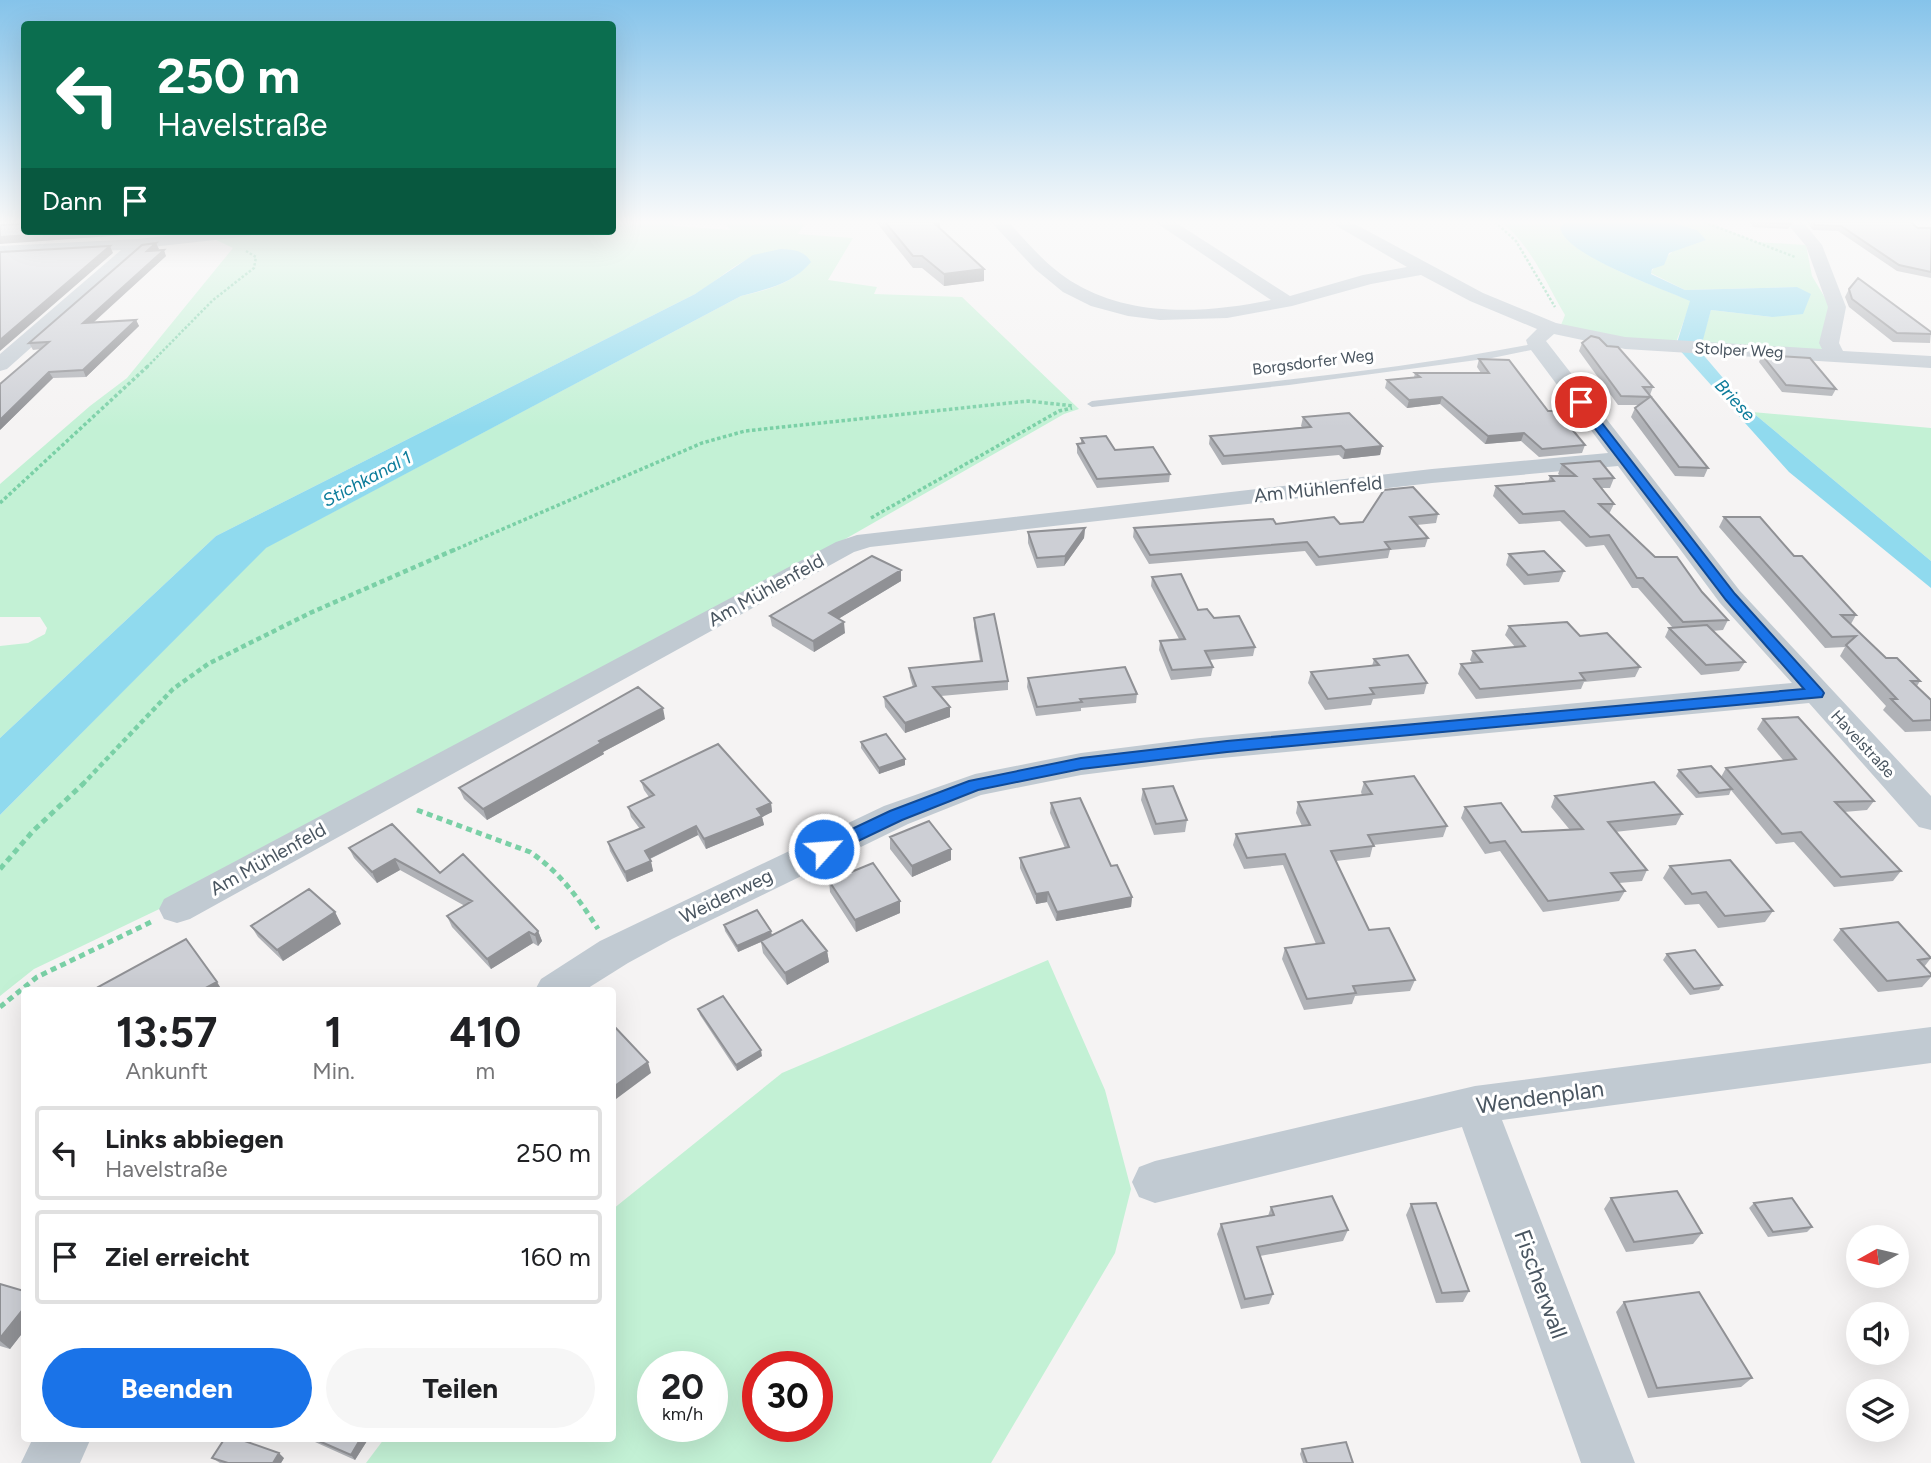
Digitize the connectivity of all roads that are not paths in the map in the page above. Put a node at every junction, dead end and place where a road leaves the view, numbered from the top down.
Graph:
1 (85, 290) edge
2 (1075, 290) edge
3 (1268, 290) edge
4 (1324, 290) edge
5 (1466, 290) edge
6 (1830, 290) edge
7 (1285, 301) junction
8 (1543, 337) junction
9 (1836, 356) junction
10 (1931, 362) edge
11 (0, 365) edge
12 (1092, 404) dead end
13 (1623, 459) junction
14 (1817, 693) junction
15 (1931, 818) edge
16 (177, 909) road end
17 (560, 987) edge
18 (1931, 1045) edge
19 (1475, 1105) junction
20 (1154, 1182) dead end
21 (62, 1442) edge
22 (48, 1463) edge
23 (1608, 1463) edge

1 - 11 street
2 - 7 street
3 - 7 street
4 - 7 street
5 - 8 street
6 - 9 street
8 - 9 street, Stolper Weg
8 - 12 lane, Borgsdorfer Weg
8 - 13 street, Havelstraße
9 - 10 street, Stolper Weg
13 - 14 street, Havelstraße
13 - 16 street, Am Mühlenfeld
14 - 15 street, Havelstraße
14 - 17 street, Weidenweg
18 - 19 street, Wendenplan
19 - 20 street, Wendenplan
19 - 23 street, Fischerwall
21 - 22 street

